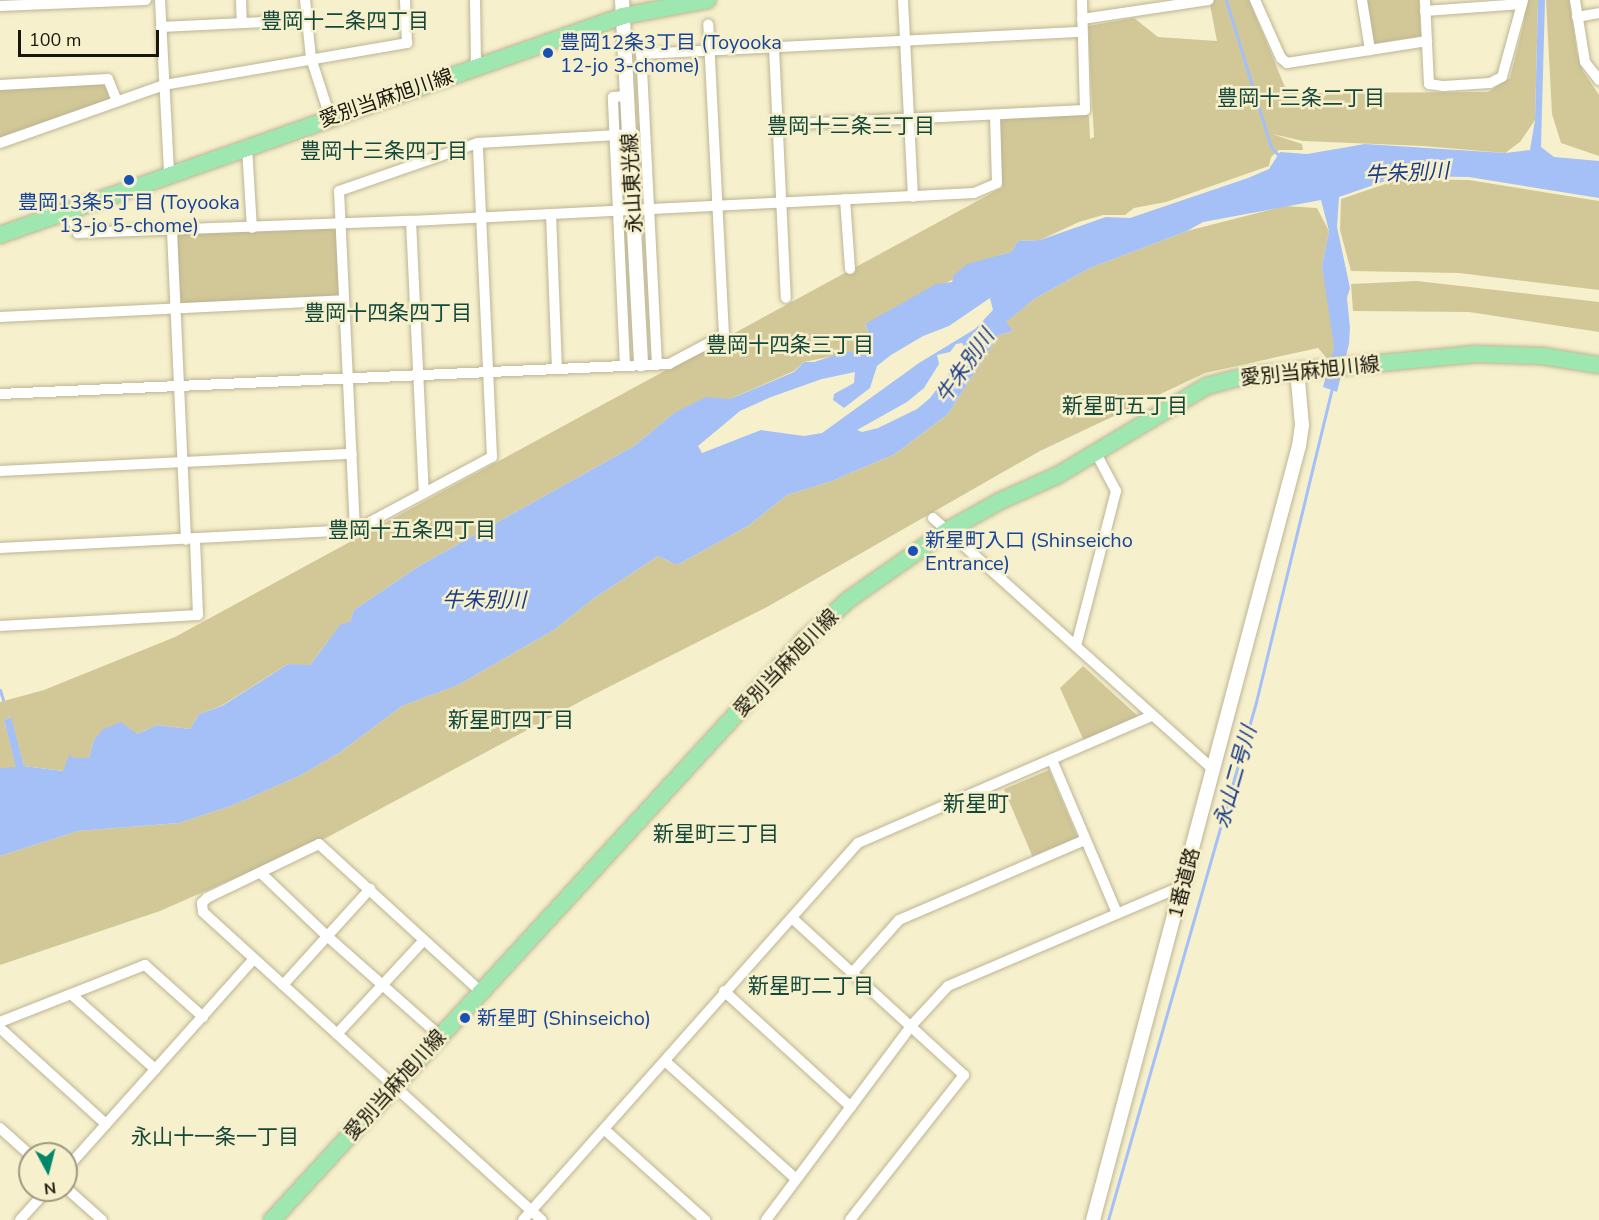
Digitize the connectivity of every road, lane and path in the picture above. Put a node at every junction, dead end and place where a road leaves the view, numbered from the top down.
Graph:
1 (146, 0) edge
2 (160, 0) edge
3 (240, 0) edge
4 (305, 0) edge
5 (405, 0) edge
6 (475, 0) edge
7 (708, 0) edge
8 (903, 0) edge
9 (1082, 0) edge
10 (1209, 0) edge
11 (1255, 0) edge
12 (1362, 0) edge
13 (1575, 0) edge
14 (1522, 2) edge
15 (1425, 5) edge
16 (0, 6) edge
17 (622, 8) edge
18 (1599, 13) edge
19 (1577, 17) junction
20 (1082, 19) junction
21 (306, 20) junction
22 (242, 23) junction
23 (708, 24) dead end
24 (161, 27) junction
25 (1081, 32) junction
26 (905, 41) junction
27 (1427, 41) junction
28 (774, 48) junction
29 (1370, 50) junction
30 (710, 51) junction
31 (311, 58) junction
32 (476, 67) junction
33 (1599, 80) edge
34 (0, 85) edge
35 (164, 85) junction
36 (627, 96) junction
37 (117, 101) junction
38 (995, 115) junction
39 (330, 117) junction
40 (908, 118) junction
41 (777, 125) junction
42 (646, 133) junction
43 (630, 134) junction
44 (615, 135) junction
45 (0, 143) edge
46 (478, 143) junction
47 (247, 147) junction
48 (169, 174) junction
49 (913, 196) junction
50 (845, 200) junction
51 (781, 202) junction
52 (717, 206) junction
53 (69, 210) junction
54 (648, 210) junction
55 (618, 211) junction
56 (633, 211) junction
57 (551, 214) junction
58 (482, 218) junction
59 (411, 221) junction
60 (340, 224) junction
61 (252, 228) junction
62 (172, 231) junction
63 (0, 235) edge
64 (850, 269) dead end
65 (653, 287) junction
66 (637, 288) junction
67 (622, 289) junction
68 (786, 298) dead end
69 (344, 300) junction
70 (175, 309) junction
71 (0, 317) edge
72 (641, 365) junction
73 (657, 365) junction
74 (1599, 365) edge
75 (625, 366) junction
76 (557, 368) junction
77 (1298, 370) junction
78 (489, 371) junction
79 (418, 374) junction
80 (347, 378) junction
81 (179, 386) junction
82 (0, 394) edge
83 (1096, 453) junction
84 (352, 454) junction
85 (183, 463) junction
86 (0, 471) edge
87 (424, 493) junction
88 (933, 518) dead end
89 (355, 530) junction
90 (948, 530) junction
91 (191, 540) junction
92 (0, 548) edge
93 (0, 626) edge
94 (1076, 646) junction
95 (1152, 716) junction
96 (1052, 760) junction
97 (1214, 770) junction
98 (1085, 840) junction
99 (261, 873) junction
100 (1183, 886) junction
101 (370, 889) junction
102 (1117, 913) junction
103 (792, 918) junction
104 (327, 936) junction
105 (424, 940) junction
106 (254, 959) junction
107 (853, 972) junction
108 (283, 985) junction
109 (383, 985) junction
110 (480, 991) junction
111 (724, 991) junction
112 (71, 994) junction
113 (203, 1017) junction
114 (0, 1022) edge
115 (911, 1026) junction
116 (0, 1028) edge
117 (337, 1034) junction
118 (440, 1036) junction
119 (665, 1060) junction
120 (155, 1070) junction
121 (394, 1086) junction
122 (851, 1107) junction
123 (106, 1124) junction
124 (0, 1128) edge
125 (605, 1130) junction
126 (18, 1144) edge
127 (78, 1156) edge
128 (796, 1179) junction
129 (78, 1199) edge
130 (36, 1202) edge
131 (532, 1210) junction
132 (20, 1220) edge
133 (102, 1220) edge
134 (272, 1220) edge
135 (524, 1220) edge
136 (543, 1220) edge
137 (705, 1220) edge
138 (766, 1220) edge
139 (850, 1220) edge
140 (1094, 1220) edge

1 - 16 street
2 - 24 street
3 - 22 street
4 - 21 street
5 - 31 street
6 - 32 street
7 - 17 main road, 愛別当麻旭川線
8 - 26 street
9 - 20 street
10 - 20 street
11 - 29 street
12 - 29 street
13 - 19 street
14 - 15 street
14 - 27 street
15 - 27 street
17 - 32 main road, 愛別当麻旭川線
17 - 36 street, 永山東光線
18 - 19 street
19 - 33 street
20 - 25 street
21 - 22 street
21 - 31 street
22 - 24 street
23 - 30 street
24 - 35 street
25 - 26 street
25 - 38 street
26 - 28 street
26 - 40 street
27 - 29 street
28 - 30 street
28 - 41 street
30 - 42 street
30 - 52 street
31 - 35 street
31 - 39 street
32 - 39 main road, 愛別当麻旭川線
34 - 37 street
35 - 37 street
35 - 48 street
36 - 43 street, 永山東光線
36 - 44 street
37 - 45 street
38 - 40 street
38 - 49 street
39 - 47 main road, 愛別当麻旭川線
40 - 41 street
40 - 49 street
41 - 51 street
42 - 43 street
42 - 54 street
43 - 44 street
43 - 56 street, 永山東光線
44 - 46 street
44 - 55 street
46 - 58 street
46 - 60 street
47 - 48 main road, 愛別当麻旭川線
47 - 61 street
48 - 53 main road, 愛別当麻旭川線
49 - 50 street
50 - 51 street
50 - 64 street
51 - 52 street
51 - 68 street
52 - 54 street
52 - 73 street
53 - 62 street
53 - 63 main road, 愛別当麻旭川線
54 - 56 street
54 - 65 street
55 - 56 street
55 - 57 street
55 - 67 street
56 - 66 street, 永山東光線
57 - 58 street
57 - 76 street
58 - 59 street
58 - 78 street
59 - 60 street
59 - 79 street
60 - 61 street
60 - 69 street
61 - 62 street
62 - 70 street
65 - 66 street
65 - 73 street
66 - 67 street
66 - 72 street, 永山東光線
67 - 75 street
69 - 70 street
69 - 80 street
70 - 71 street
70 - 81 street
72 - 73 street
72 - 75 street
74 - 77 main road, 愛別当麻旭川線
75 - 76 street
76 - 78 street
77 - 83 main road, 愛別当麻旭川線
77 - 97 street, 1番道路
78 - 79 street
78 - 87 street
79 - 80 street
79 - 87 street
80 - 81 street
80 - 84 street
81 - 82 street
81 - 85 street
83 - 90 main road, 愛別当麻旭川線
83 - 94 street
84 - 85 street
84 - 89 street
85 - 86 street
85 - 91 street
87 - 89 street
88 - 90 street
89 - 91 street
90 - 94 street
90 - 110 main road, 愛別当麻旭川線
91 - 92 street
91 - 93 street
94 - 95 street
95 - 96 street
95 - 97 street
96 - 98 street
96 - 103 street
97 - 100 street, 1番道路
98 - 102 street
98 - 107 street
99 - 101 street
99 - 104 street
99 - 106 street
100 - 102 street
100 - 140 street, 1番道路
101 - 104 street
101 - 105 street
102 - 115 street
103 - 107 street
103 - 111 street
104 - 108 street
104 - 109 street
105 - 109 street
105 - 110 street
106 - 108 street
106 - 113 street
107 - 115 street
108 - 117 street
109 - 117 street
109 - 118 street
110 - 118 main road, 愛別当麻旭川線
111 - 119 street
111 - 122 street
112 - 113 street
112 - 114 street
112 - 120 street
113 - 120 street
115 - 122 street
115 - 139 street
116 - 123 street
117 - 121 street
118 - 121 main road, 愛別当麻旭川線
119 - 125 street
119 - 128 street
120 - 123 street
121 - 131 street
121 - 134 main road, 愛別当麻旭川線
122 - 128 street
123 - 127 street
124 - 126 street
125 - 131 street
125 - 137 street
128 - 138 street
129 - 133 street
130 - 132 street
131 - 135 street
131 - 136 street

